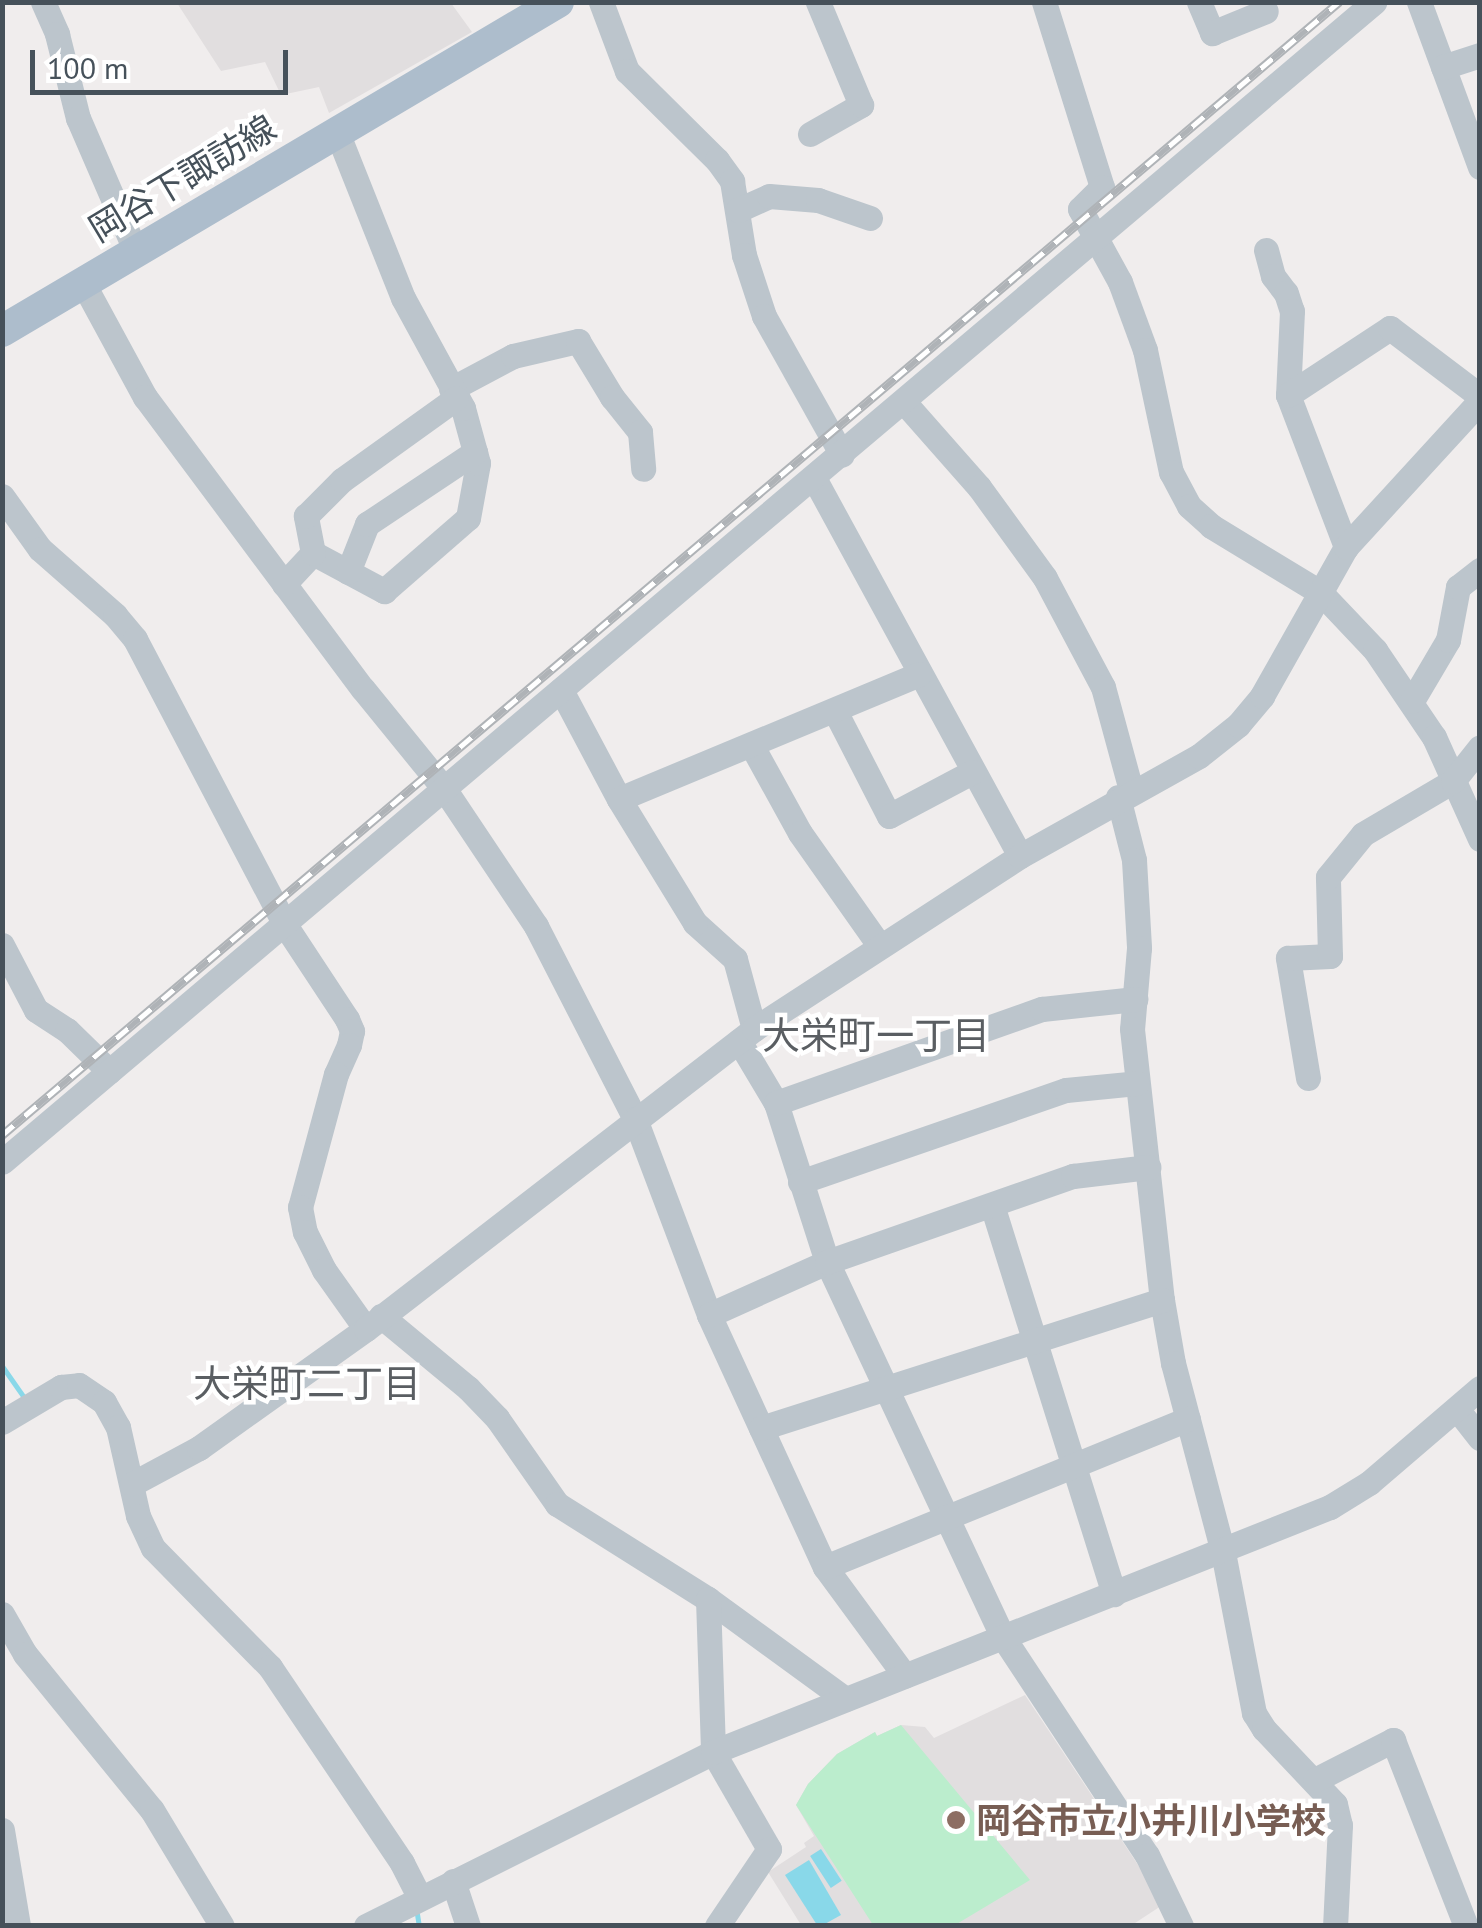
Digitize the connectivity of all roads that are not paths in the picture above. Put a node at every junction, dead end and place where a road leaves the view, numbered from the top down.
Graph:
1 (43, 2) edge
2 (558, 2) edge
3 (602, 2) edge
4 (818, 2) edge
5 (1044, 2) edge
6 (1199, 2) edge
7 (1374, 2) edge
8 (1420, 2) edge
9 (1266, 11) dead end
10 (1480, 55) edge
11 (1443, 67) junction
12 (338, 132) junction
13 (810, 134) dead end
14 (1480, 166) edge
15 (738, 210) junction
16 (870, 218) dead end
17 (1099, 237) junction
18 (1266, 250) dead end
19 (136, 252) junction
20 (83, 283) junction
21 (2, 331) edge
22 (453, 393) junction
23 (1288, 395) junction
24 (1480, 399) edge
25 (904, 402) junction
26 (475, 452) junction
27 (842, 454) junction
28 (643, 469) dead end
29 (814, 478) junction
30 (2, 496) edge
31 (1346, 546) junction
32 (312, 552) junction
33 (1480, 570) edge
34 (348, 572) junction
35 (284, 584) junction
36 (1321, 593) junction
37 (919, 674) junction
38 (561, 690) junction
39 (1412, 701) junction
40 (834, 711) junction
41 (752, 746) junction
42 (1480, 747) edge
43 (972, 772) junction
44 (1453, 781) junction
45 (444, 790) junction
46 (1125, 794) junction
47 (619, 799) junction
48 (1480, 838) edge
49 (1020, 856) junction
50 (285, 925) junction
51 (2, 945) edge
52 (879, 946) junction
53 (1135, 999) junction
54 (746, 1035) junction
55 (109, 1071) junction
56 (1308, 1078) dead end
57 (1137, 1083) junction
58 (776, 1103) junction
59 (635, 1119) junction
60 (2, 1162) edge
61 (1148, 1166) junction
62 (800, 1182) junction
63 (992, 1205) junction
64 (827, 1262) junction
65 (1162, 1300) junction
66 (709, 1315) junction
67 (373, 1323) junction
68 (1032, 1340) junction
69 (884, 1387) junction
70 (1480, 1388) edge
71 (1457, 1409) junction
72 (1188, 1420) junction
73 (2, 1422) edge
74 (761, 1428) junction
75 (1480, 1438) edge
76 (1074, 1467) junction
77 (132, 1484) junction
78 (948, 1517) junction
79 (1223, 1552) junction
80 (825, 1566) junction
81 (1114, 1594) junction
82 (708, 1599) junction
83 (2, 1614) edge
84 (1004, 1637) junction
85 (14, 1658) edge
86 (905, 1676) junction
87 (845, 1698) junction
88 (714, 1752) junction
89 (1315, 1780) junction
90 (2, 1830) edge
91 (453, 1882) junction
92 (420, 1898) junction
93 (18, 1926) edge
94 (222, 1926) edge
95 (366, 1926) edge
96 (468, 1926) edge
97 (716, 1926) edge
98 (1181, 1926) edge
99 (1335, 1926) edge
100 (1466, 1926) edge

1 - 19 street
2 - 12 main road, 岡谷下諏訪線
3 - 15 street
4 - 13 street
5 - 17 street
6 - 9 street
7 - 17 street
8 - 11 street
10 - 11 street
11 - 14 street
12 - 19 main road, 岡谷下諏訪線
12 - 22 street
15 - 16 street
15 - 27 street
17 - 25 street
17 - 36 street
18 - 23 street
19 - 20 main road, 岡谷下諏訪線
20 - 21 main road, 岡谷下諏訪線
20 - 35 street
22 - 26 street
22 - 28 street
22 - 32 street
23 - 24 street
23 - 31 street
24 - 31 street
25 - 27 street
25 - 46 street
26 - 34 street
26 - 34 street
27 - 29 street
29 - 37 street
29 - 38 street
30 - 50 street
31 - 36 street
32 - 34 street
32 - 35 street
33 - 39 street
35 - 45 street
36 - 39 street
36 - 46 street
37 - 40 street
37 - 43 street
38 - 45 street
38 - 47 street
39 - 44 street
40 - 41 street
40 - 43 street
41 - 47 street
41 - 52 street
42 - 44 street
43 - 49 street
44 - 48 street
44 - 56 street
45 - 50 street
45 - 59 street
46 - 49 street
46 - 53 street
47 - 54 street
49 - 52 street
50 - 55 street
50 - 67 street
51 - 55 street
52 - 54 street
53 - 57 street
53 - 58 street
54 - 58 street
54 - 59 street
55 - 60 street
57 - 61 street
57 - 62 street
58 - 62 street
59 - 66 street
59 - 67 street
61 - 63 street
61 - 65 street
62 - 64 street
63 - 64 street
63 - 68 street
64 - 66 street
64 - 69 street
65 - 68 street
65 - 72 street
66 - 74 street
67 - 77 street
67 - 82 street
68 - 69 street
68 - 76 street
69 - 74 street
69 - 78 street
70 - 71 street
71 - 75 street
71 - 79 street
72 - 76 street
72 - 79 street
73 - 77 street
74 - 80 street
76 - 78 street
76 - 81 street
77 - 92 street
78 - 80 street
78 - 84 street
79 - 81 street
79 - 89 street
80 - 86 street
81 - 84 street
82 - 87 street
82 - 88 street
83 - 85 street
84 - 86 street
84 - 98 street
85 - 94 street
86 - 87 street
87 - 88 street
88 - 91 street
88 - 97 street
89 - 99 street
89 - 100 street
90 - 93 street
91 - 92 street
91 - 96 street
92 - 95 street

